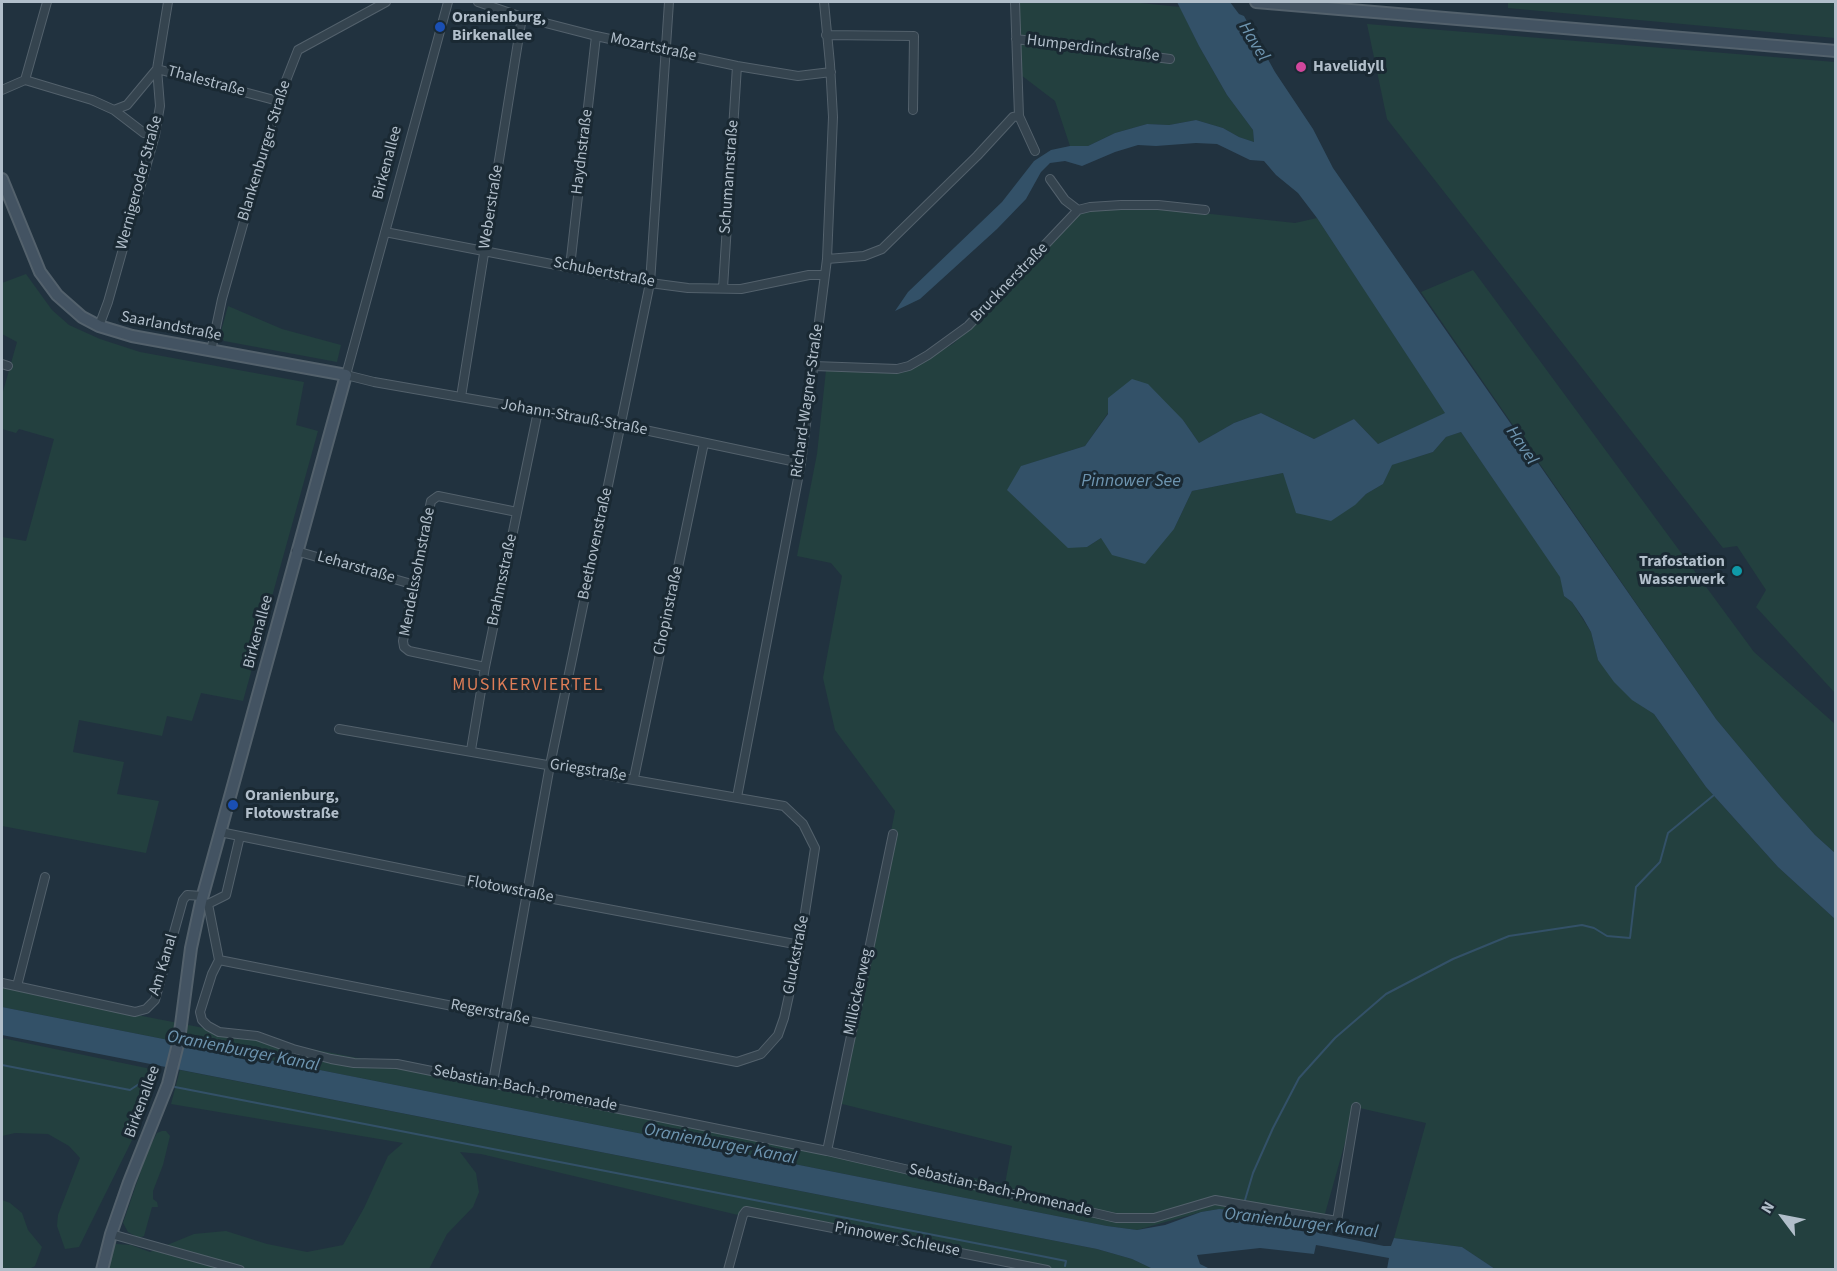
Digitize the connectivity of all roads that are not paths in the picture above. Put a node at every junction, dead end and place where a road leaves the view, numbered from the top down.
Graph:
1 (47, 2) edge
2 (168, 2) edge
3 (386, 2) edge
4 (448, 2) edge
5 (478, 2) edge
6 (669, 2) edge
7 (824, 2) edge
8 (1016, 2) edge
9 (1256, 2) edge
10 (1371, 6) edge
11 (522, 17) junction
12 (826, 35) junction
13 (597, 36) junction
14 (1016, 39) junction
15 (665, 51) junction
16 (1836, 51) edge
17 (1170, 59) dead end
18 (737, 66) junction
19 (157, 69) junction
20 (831, 72) junction
21 (25, 80) junction
22 (2, 90) edge
23 (278, 101) junction
24 (114, 110) junction
25 (913, 110) dead end
26 (1018, 116) junction
27 (155, 135) junction
28 (1035, 151) dead end
29 (1050, 178) dead end
30 (2, 179) edge
31 (1078, 210) junction
32 (1205, 210) dead end
33 (385, 232) junction
34 (484, 250) junction
35 (827, 258) junction
36 (570, 267) junction
37 (825, 275) junction
38 (650, 283) junction
39 (723, 288) junction
40 (99, 326) junction
41 (211, 351) junction
42 (814, 366) junction
43 (346, 375) junction
44 (461, 397) junction
45 (538, 411) junction
46 (621, 425) junction
47 (704, 443) junction
48 (801, 463) junction
49 (517, 512) junction
50 (296, 551) junction
51 (414, 585) junction
52 (485, 667) junction
53 (339, 729) dead end
54 (471, 750) junction
55 (550, 765) junction
56 (634, 778) junction
57 (737, 796) junction
58 (220, 832) junction
59 (893, 834) dead end
60 (240, 836) junction
61 (815, 848) joint
62 (45, 878) dead end
63 (527, 894) junction
64 (204, 901) junction
65 (801, 945) junction
66 (219, 960) junction
67 (2, 983) edge
68 (17, 986) junction
69 (503, 1016) junction
70 (761, 1054) joint
71 (493, 1082) junction
72 (1356, 1107) dead end
73 (827, 1151) junction
74 (111, 1234) junction
75 (102, 1269) edge
76 (240, 1269) edge
77 (728, 1269) edge
78 (1047, 1269) edge

1 - 21 street
2 - 19 street, Wernigeroder Straße
3 - 23 street, Blankenburger Straße
4 - 33 street, Birkenallee
5 - 11 street, Mozartstraße
6 - 15 street, Beethovenstraße
7 - 12 street, Richard-Wagner-Straße
8 - 14 street
9 - 10 street
10 - 16 street
11 - 13 street, Mozartstraße
11 - 34 street, Weberstraße
12 - 20 street, Richard-Wagner-Straße
12 - 25 street
13 - 15 street, Mozartstraße
13 - 36 street, Haydnstraße
14 - 17 street, Humperdinckstraße
14 - 26 street
15 - 18 street, Mozartstraße
15 - 38 street, Beethovenstraße
18 - 20 street, Mozartstraße
18 - 39 street, Schumannstraße
19 - 23 street, Thalestraße
19 - 24 street, Thalestraße
19 - 27 street, Wernigeroder Straße
20 - 35 street, Richard-Wagner-Straße
21 - 22 street
21 - 24 street
23 - 41 street, Blankenburger Straße
24 - 27 street
26 - 28 street
26 - 35 street
27 - 40 street, Wernigeroder Straße
29 - 31 street
30 - 40 street, Saarlandstraße
31 - 32 street
31 - 42 street, Brucknerstraße
33 - 34 street, Schubertstraße
33 - 43 street, Birkenallee
34 - 36 street, Schubertstraße
34 - 44 street, Weberstraße
35 - 37 street, Richard-Wagner-Straße
36 - 38 street, Schubertstraße
37 - 39 street, Schubertstraße
37 - 42 street, Richard-Wagner-Straße
38 - 39 street, Schubertstraße
38 - 46 street, Beethovenstraße
40 - 41 street, Saarlandstraße
41 - 43 street, Saarlandstraße
42 - 48 street, Richard-Wagner-Straße
43 - 44 street, Johann-Strauß-Straße
43 - 50 street, Birkenallee
44 - 45 street, Johann-Strauß-Straße
45 - 46 street, Johann-Strauß-Straße
45 - 49 street, Brahmsstraße
46 - 47 street, Johann-Strauß-Straße
46 - 55 street, Beethovenstraße
47 - 48 street, Johann-Strauß-Straße
47 - 56 street, Chopinstraße
48 - 57 street, Richard-Wagner-Straße
49 - 51 street, Mendelssohnstraße
49 - 52 street, Brahmsstraße
50 - 51 street, Leharstraße
50 - 58 street, Birkenallee
51 - 52 street, Mendelssohnstraße
52 - 54 street, Brahmsstraße
53 - 54 street, Griegstraße
54 - 55 street, Griegstraße
55 - 56 street, Griegstraße
55 - 63 street, Beethovenstraße
56 - 57 street, Griegstraße
57 - 61 street, Griegstraße
58 - 60 street, Flotowstraße
58 - 64 street, Birkenallee
59 - 73 street, Millöckerweg
60 - 63 street, Flotowstraße
60 - 64 street
61 - 65 street, Gluckstraße
62 - 68 street
63 - 65 street, Flotowstraße
63 - 69 street, Beethovenstraße
64 - 66 street
64 - 68 street, Am Kanal
64 - 74 street, Birkenallee
65 - 70 street, Gluckstraße
66 - 69 street, Regerstraße
66 - 71 street, Sebastian-Bach-Promenade
67 - 68 street, Am Kanal
69 - 70 street, Regerstraße
69 - 71 street, Beethovenstraße
71 - 73 street, Sebastian-Bach-Promenade
72 - 73 street, Sebastian-Bach-Promenade
74 - 75 street, Birkenallee
74 - 76 street
77 - 78 street, Pinnower Schleuse

